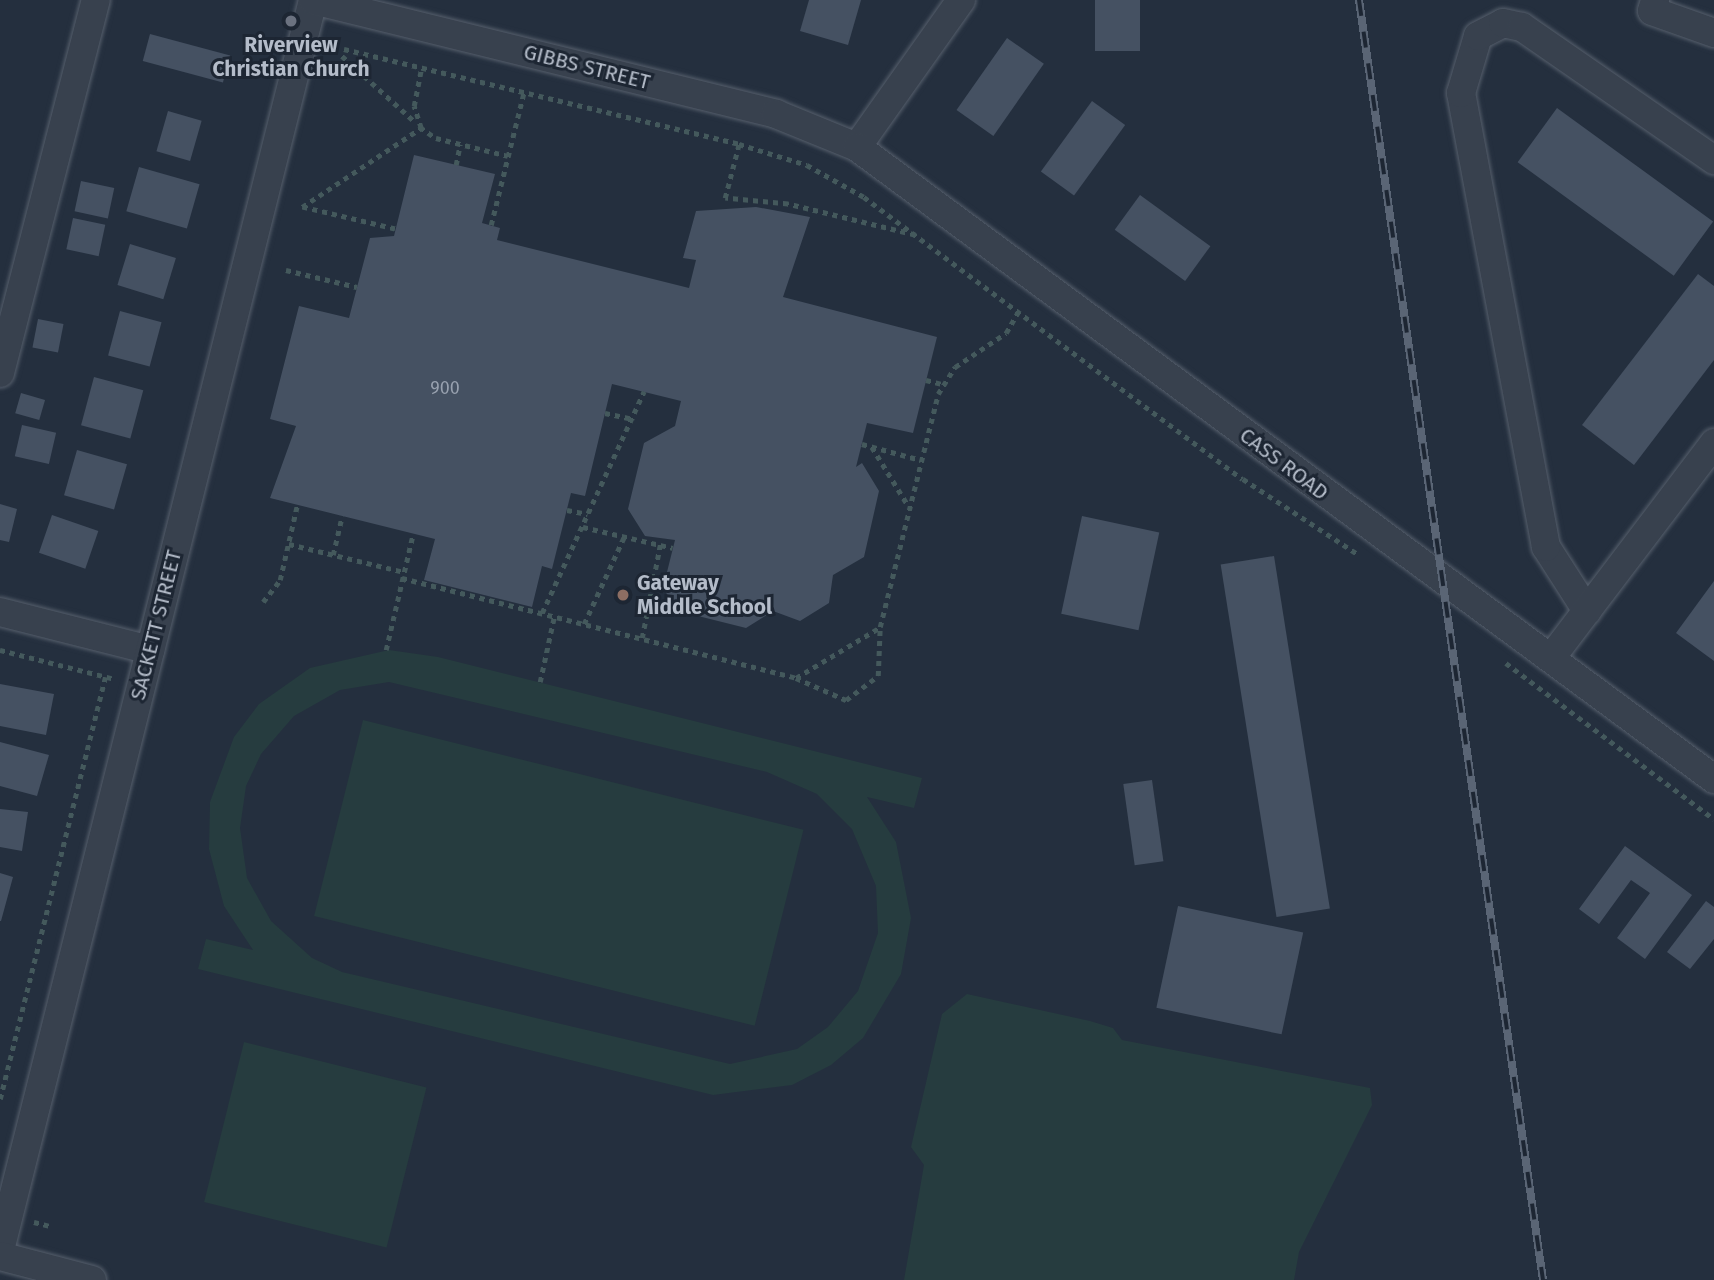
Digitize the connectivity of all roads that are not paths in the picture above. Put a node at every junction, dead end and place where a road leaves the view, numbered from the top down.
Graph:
1 (96, 0) edge
2 (313, 0) edge
3 (961, 0) edge
4 (1655, 0) edge
5 (1714, 33) edge
6 (857, 147) junction
7 (1714, 160) edge
8 (0, 373) edge
9 (1714, 443) edge
10 (1587, 611) junction
11 (0, 612) edge
12 (150, 650) junction
13 (1552, 659) junction
14 (1714, 779) edge
15 (0, 1250) edge
16 (0, 1256) edge
17 (92, 1280) edge

1 - 8 street
2 - 6 street, GIBBS STREET
2 - 12 street, SACKETT STREET
3 - 6 street
4 - 5 street
6 - 13 street, CASS ROAD
7 - 10 street
9 - 10 street
10 - 13 street
11 - 12 street
12 - 15 street, SACKETT STREET
13 - 14 street, CASS ROAD
16 - 17 street

